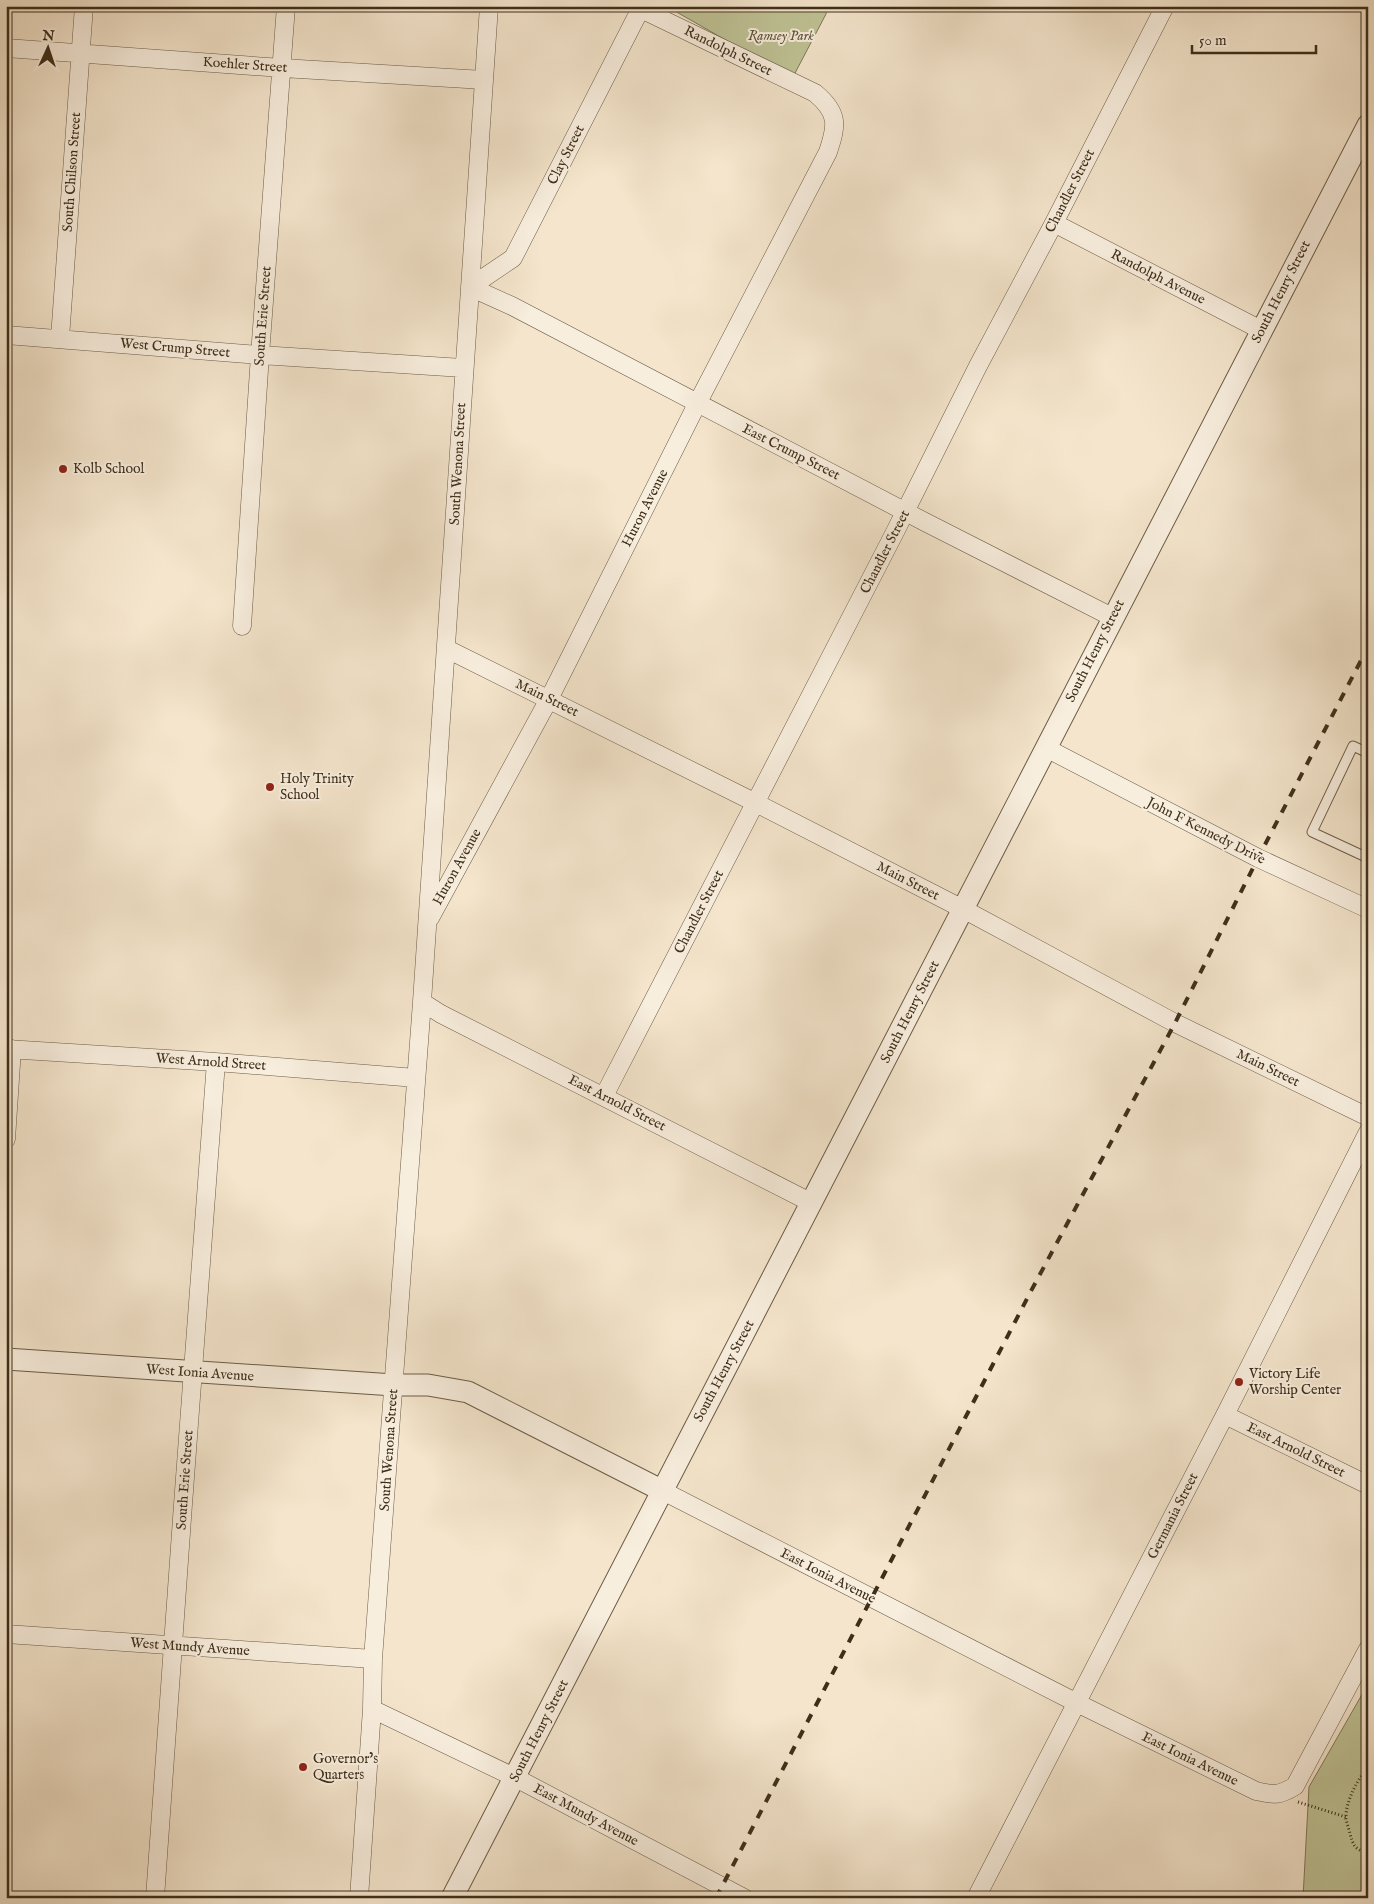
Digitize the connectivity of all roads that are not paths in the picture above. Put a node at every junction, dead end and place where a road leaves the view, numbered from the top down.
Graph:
1 (84, 6) edge
2 (286, 6) edge
3 (489, 6) edge
4 (1165, 6) edge
5 (641, 8) edge
6 (6, 48) edge
7 (81, 53) junction
8 (282, 68) junction
9 (484, 80) junction
10 (815, 93) joint
11 (1368, 125) edge
12 (1054, 223) junction
13 (470, 287) junction
14 (1261, 330) junction
15 (6, 335) edge
16 (60, 338) junction
17 (260, 355) junction
18 (464, 368) junction
19 (698, 404) junction
20 (906, 512) junction
21 (1112, 617) junction
22 (242, 626) dead end
23 (447, 650) junction
24 (549, 699) junction
25 (1046, 748) junction
26 (1368, 753) edge
27 (756, 802) junction
28 (1368, 858) edge
29 (963, 909) junction
30 (1368, 909) edge
31 (427, 922) junction
32 (422, 1002) junction
33 (9, 1049) edge
34 (216, 1062) junction
35 (416, 1078) junction
36 (604, 1096) junction
37 (1368, 1117) edge
38 (1368, 1132) edge
39 (6, 1139) edge
40 (812, 1203) junction
41 (6, 1359) edge
42 (192, 1373) junction
43 (394, 1385) junction
44 (1225, 1415) junction
45 (1368, 1486) edge
46 (662, 1490) junction
47 (6, 1634) edge
48 (173, 1646) junction
49 (1368, 1649) edge
50 (373, 1659) junction
51 (1077, 1703) junction
52 (372, 1709) junction
53 (516, 1778) junction
54 (155, 1898) edge
55 (359, 1898) edge
56 (452, 1898) edge
57 (744, 1898) edge
58 (976, 1898) edge

1 - 7 street, South Chilson Street
2 - 8 street, South Erie Street
3 - 9 street, South Wenona Street
4 - 12 street, Chandler Street
5 - 10 street, Randolph Street
5 - 13 street, Clay Street
6 - 7 street, Koehler Street
7 - 8 street, Koehler Street
7 - 16 street, South Chilson Street
8 - 9 street, Koehler Street
8 - 17 street, South Erie Street
9 - 13 street, South Wenona Street
10 - 19 street, Huron Avenue
11 - 14 street, South Henry Street
12 - 14 street, Randolph Avenue
12 - 20 street, Chandler Street
13 - 18 street, South Wenona Street
13 - 19 street, East Crump Street
14 - 21 street, South Henry Street
15 - 16 street, West Crump Street
16 - 17 street, West Crump Street
17 - 18 street, West Crump Street
17 - 22 street, South Erie Street
18 - 23 street, South Wenona Street
19 - 20 street, East Crump Street
19 - 24 street, Huron Avenue
20 - 21 street, East Crump Street
20 - 27 street, Chandler Street
21 - 25 street, South Henry Street
23 - 24 street, Main Street
23 - 31 street, South Wenona Street
24 - 27 street, Main Street
24 - 31 street, Huron Avenue
25 - 29 street, South Henry Street
25 - 30 street, John F Kennedy Drive
26 - 28 lane
27 - 29 street, Main Street
27 - 36 street, Chandler Street
29 - 37 street, Main Street
29 - 40 street, South Henry Street
31 - 32 street, South Wenona Street
32 - 35 street, South Wenona Street
32 - 36 street, East Arnold Street
33 - 34 street, West Arnold Street
33 - 39 street
34 - 35 street, West Arnold Street
34 - 42 street, South Erie Street
35 - 43 street, South Wenona Street
36 - 40 street, East Arnold Street
38 - 44 street, Germania Street
40 - 46 street, South Henry Street
41 - 42 street, West Ionia Avenue
42 - 43 street, West Ionia Avenue
42 - 48 street, South Erie Street
43 - 46 street, East Ionia Avenue
43 - 50 street, South Wenona Street
44 - 45 street, East Arnold Street
44 - 51 street, Germania Street
46 - 51 street, East Ionia Avenue
46 - 53 street, South Henry Street
47 - 48 street, West Mundy Avenue
48 - 50 street, West Mundy Avenue
48 - 54 street, South Erie Street
49 - 51 street, East Ionia Avenue
50 - 52 street, South Wenona Street
51 - 58 street, Germania Street
52 - 53 street, East Mundy Avenue
52 - 55 street, South Wenona Street
53 - 56 street, South Henry Street
53 - 57 street, East Mundy Avenue

